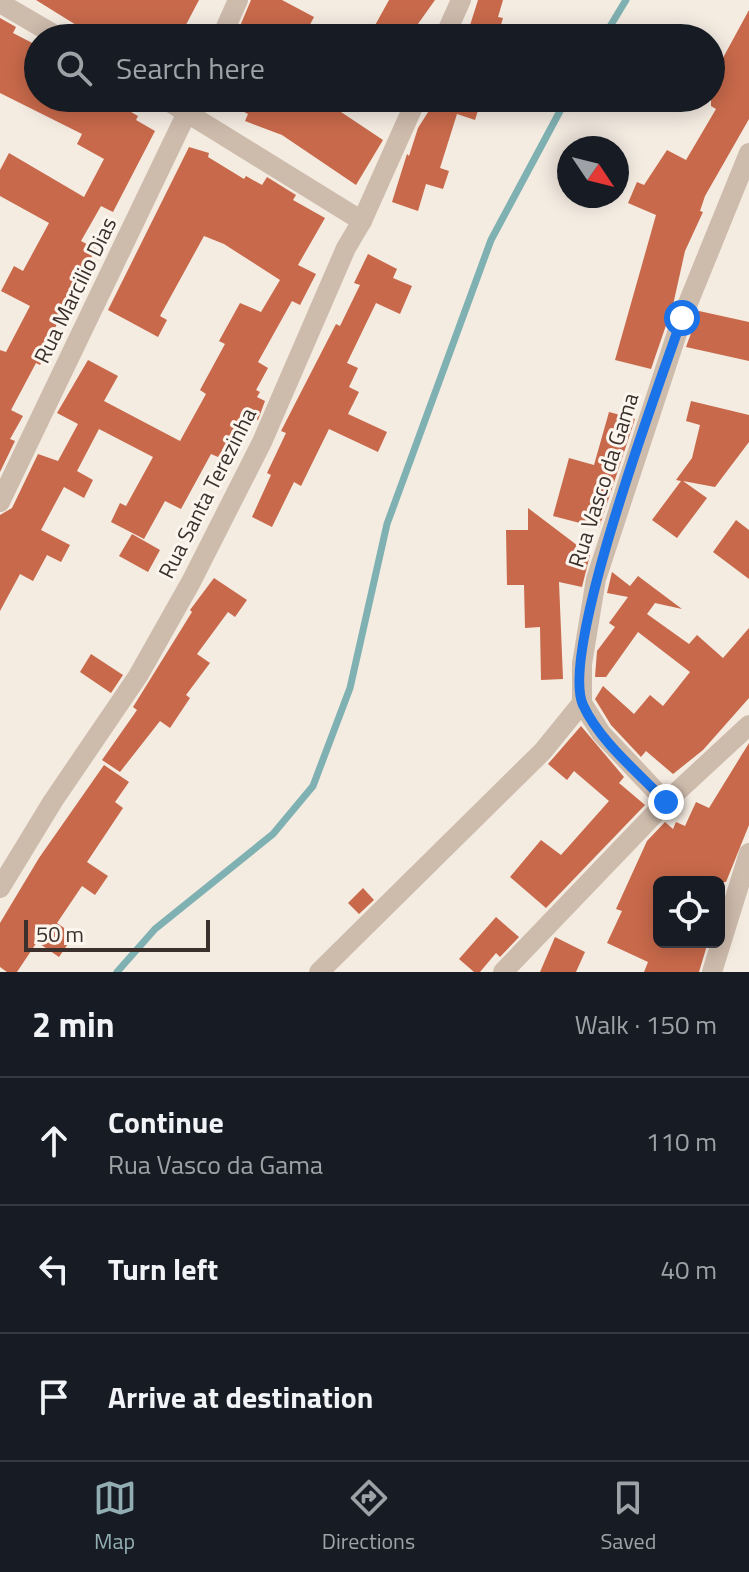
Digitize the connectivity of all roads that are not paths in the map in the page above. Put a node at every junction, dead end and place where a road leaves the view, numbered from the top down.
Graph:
1 (238, 0) edge
2 (461, 0) edge
3 (0, 3) edge
4 (36, 24) edge
5 (227, 24) edge
6 (450, 24) edge
7 (188, 112) edge
8 (201, 112) edge
9 (411, 112) edge
10 (749, 153) edge
11 (362, 221) junction
12 (0, 502) edge
13 (582, 703) junction
14 (749, 725) edge
15 (666, 802) junction
16 (749, 853) edge
17 (0, 888) edge
18 (319, 972) edge
19 (503, 972) edge
20 (712, 972) edge

1 - 5 street
2 - 6 street
3 - 4 street
7 - 12 street, Rua Marcilio Dias
8 - 11 street
9 - 11 street, Rua Santa Terezinha
10 - 13 street, Rua Vasco da Gama
11 - 17 street, Rua Santa Terezinha
13 - 15 street
13 - 18 street
14 - 15 street
15 - 19 street
16 - 20 street

